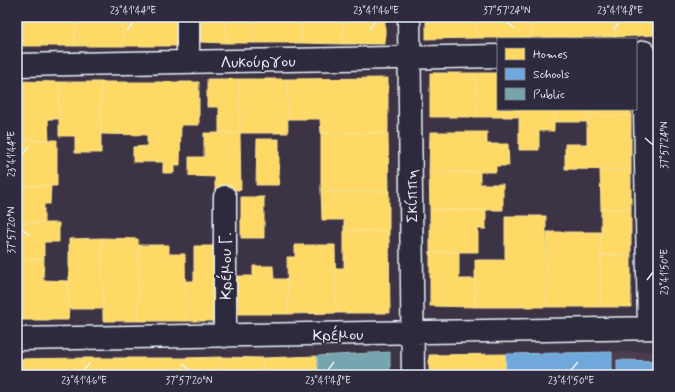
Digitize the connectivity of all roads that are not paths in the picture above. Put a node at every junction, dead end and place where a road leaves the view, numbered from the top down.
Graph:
1 (188, 17) edge
2 (409, 17) edge
3 (646, 52) edge
4 (497, 56) edge
5 (410, 58) junction
6 (188, 62) junction
7 (17, 65) edge
8 (225, 197) dead end
9 (653, 328) edge
10 (413, 332) junction
11 (225, 336) junction
12 (17, 339) edge
13 (413, 375) edge

1 - 6 street
2 - 5 street, Σκίππη
3 - 9 street
4 - 5 street, Λυκούργου
5 - 6 street, Λυκούργου
5 - 10 street, Σκίππη
6 - 7 street, Λυκούργου
8 - 11 street, Κρέμου Γ.
9 - 10 street, Κρέμου
10 - 11 street, Κρέμου
10 - 13 street, Σκίππη
11 - 12 street, Κρέμου

